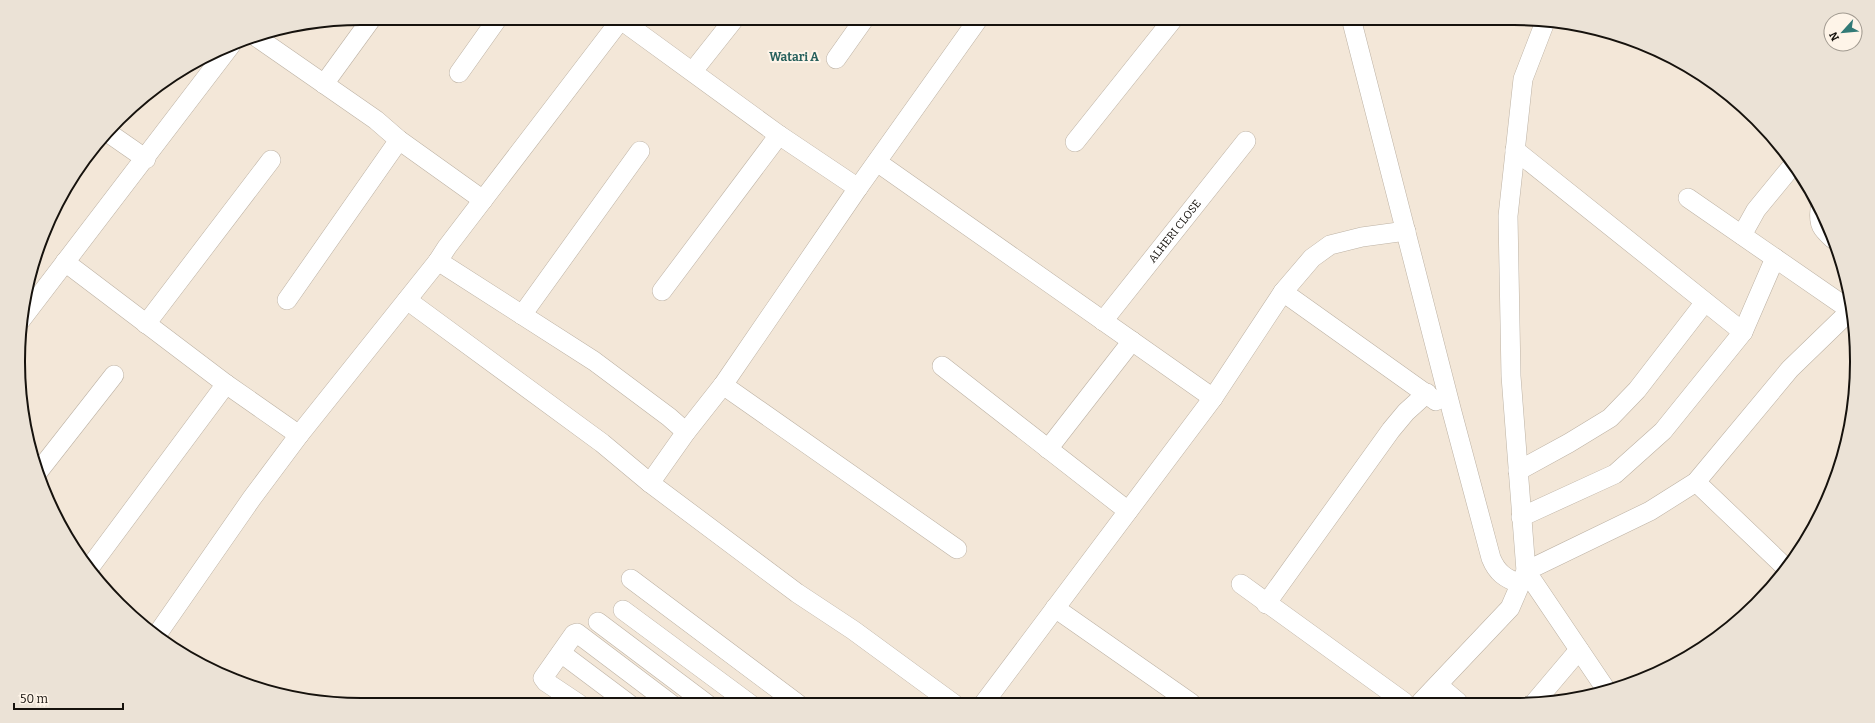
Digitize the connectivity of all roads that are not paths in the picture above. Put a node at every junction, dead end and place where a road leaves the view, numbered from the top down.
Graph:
1 (367, 25) edge
2 (493, 25) edge
3 (617, 25) edge
4 (630, 25) edge
5 (729, 25) edge
6 (859, 25) edge
7 (974, 25) edge
8 (1168, 25) edge
9 (1352, 25) edge
10 (1543, 27) edge
11 (261, 40) edge
12 (223, 55) edge
13 (836, 59) dead end
14 (693, 71) junction
15 (459, 73) dead end
16 (324, 84) junction
17 (779, 135) junction
18 (113, 136) edge
19 (399, 140) junction
20 (1246, 141) dead end
21 (1075, 142) dead end
22 (1515, 150) junction
23 (640, 151) dead end
24 (146, 158) junction
25 (271, 160) dead end
26 (877, 162) junction
27 (1789, 170) edge
28 (858, 188) junction
29 (1688, 198) dead end
30 (483, 200) junction
31 (1406, 230) junction
32 (1742, 235) junction
33 (1775, 258) junction
34 (438, 261) junction
35 (65, 262) junction
36 (662, 292) dead end
37 (1283, 292) junction
38 (288, 300) dead end
39 (407, 300) junction
40 (1705, 302) junction
41 (1845, 305) edge
42 (29, 309) edge
43 (522, 315) junction
44 (1847, 315) edge
45 (1103, 321) junction
46 (146, 324) junction
47 (1743, 332) junction
48 (1132, 341) junction
49 (942, 366) dead end
50 (114, 375) dead end
51 (226, 384) junction
52 (723, 385) junction
53 (1427, 393) junction
54 (1213, 398) junction
55 (1452, 412) junction
56 (686, 432) junction
57 (299, 436) junction
58 (1048, 449) junction
59 (42, 467) edge
60 (1518, 471) junction
61 (1696, 482) junction
62 (650, 483) junction
63 (1128, 511) junction
64 (1522, 516) junction
65 (957, 549) dead end
66 (93, 564) edge
67 (1782, 564) edge
68 (1523, 578) junction
69 (631, 579) dead end
70 (1241, 584) dead end
71 (1266, 604) junction
72 (1055, 608) junction
73 (623, 610) dead end
74 (598, 622) dead end
75 (160, 630) edge
76 (720, 645) junction
77 (1579, 650) junction
78 (561, 653) junction
79 (702, 669) junction
80 (1438, 685) junction
81 (1604, 686) edge
82 (683, 697) edge
83 (1540, 697) edge
84 (568, 698) edge
85 (620, 698) edge
86 (663, 698) edge
87 (742, 698) edge
88 (790, 698) edge
89 (946, 698) edge
90 (988, 698) edge
91 (1184, 698) edge
92 (1398, 698) edge
93 (1425, 698) edge
94 (1453, 698) edge

1 - 16 street
2 - 15 street
3 - 30 street
4 - 14 street
5 - 14 street
6 - 13 street
7 - 26 street
8 - 21 street
9 - 31 street
10 - 22 street
11 - 16 street
12 - 24 street
14 - 17 street
16 - 19 street
17 - 28 street
17 - 36 street
18 - 24 street
19 - 30 street
19 - 38 street
20 - 45 street, ALHERI CLOSE
22 - 40 street
22 - 60 street
23 - 43 street
24 - 35 street
25 - 46 street
26 - 28 street
26 - 45 street
27 - 32 street
28 - 52 street
29 - 32 street
30 - 34 street
31 - 37 street
31 - 55 street
32 - 33 street
33 - 41 street
33 - 47 street
34 - 39 street
34 - 43 street
35 - 42 street
35 - 46 street
37 - 53 street
37 - 54 street
39 - 57 street
39 - 62 street
40 - 47 street
40 - 60 street
43 - 56 street
44 - 61 street
45 - 48 street
46 - 51 street
47 - 64 street
48 - 54 street
48 - 58 street
49 - 58 street
50 - 59 street
51 - 57 street
51 - 66 street
52 - 56 street
52 - 65 street
53 - 55 street
53 - 71 street
54 - 63 street
55 - 68 street
56 - 62 street
57 - 75 street
58 - 63 street
60 - 64 street
61 - 67 street
61 - 68 street
62 - 89 street
63 - 72 street
64 - 68 street
68 - 77 street
68 - 80 street
69 - 76 street
70 - 71 street
71 - 92 street
72 - 90 street
72 - 91 street
73 - 79 street
74 - 82 street
76 - 79 street
76 - 88 street
77 - 81 street
77 - 83 street
78 - 84 street
78 - 85 street
78 - 86 street
79 - 82 street
79 - 87 street
80 - 93 street
80 - 94 street

